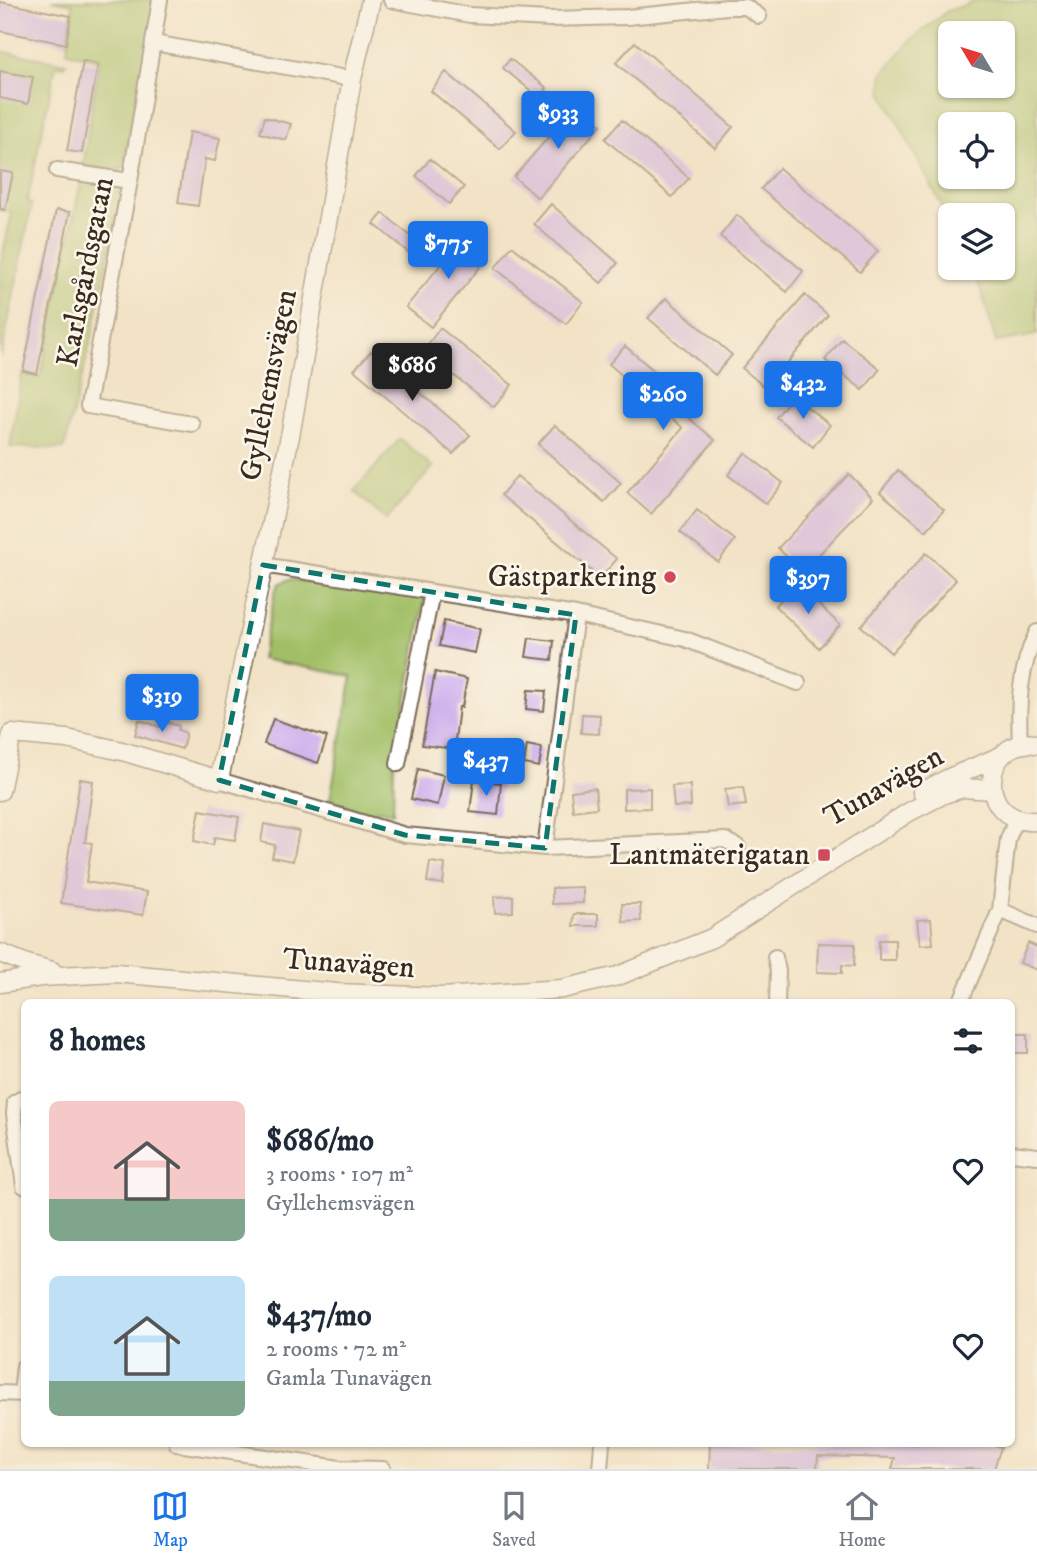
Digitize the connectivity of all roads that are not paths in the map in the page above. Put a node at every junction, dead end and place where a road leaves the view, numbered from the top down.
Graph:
1 (160, 0) edge
2 (371, 0) edge
3 (391, 0) edge
4 (759, 16) dead end
5 (154, 43) junction
6 (352, 79) junction
7 (57, 170) dead end
8 (130, 181) junction
9 (192, 424) dead end
10 (263, 565) junction
11 (432, 592) junction
12 (576, 615) junction
13 (1037, 632) edge
14 (798, 683) dead end
15 (6, 732) edge
16 (1029, 744) edge
17 (1001, 756) junction
18 (398, 764) dead end
19 (219, 780) junction
20 (992, 790) junction
21 (0, 792) edge
22 (1016, 819) junction
23 (1037, 821) edge
24 (738, 847) dead end
25 (545, 848) junction
26 (1000, 910) junction
27 (1037, 926) edge
28 (0, 953) edge
29 (775, 957) dead end
30 (0, 961) edge
31 (0, 970) edge
32 (76, 976) junction
33 (618, 976) junction
34 (0, 983) edge
35 (777, 999) edge
36 (962, 999) edge
37 (21, 1099) edge
38 (1015, 1153) edge
39 (1037, 1156) edge
40 (21, 1164) edge
41 (0, 1393) edge
42 (21, 1394) edge
43 (197, 1447) edge
44 (602, 1447) edge
45 (383, 1469) edge
46 (600, 1469) edge

1 - 5 street, Karlsgårdsgatan
2 - 6 street, Gyllehemsvägen
3 - 4 street
5 - 6 street
5 - 8 street, Karlsgårdsgatan
6 - 10 street, Gyllehemsvägen
7 - 8 street
8 - 9 street, Karlsgårdsgatan
10 - 11 street
10 - 19 street, Gyllehemsvägen
11 - 12 street
11 - 18 street
12 - 14 street
12 - 25 street
13 - 16 street
15 - 19 street
15 - 21 street
16 - 17 street, Tunavägen
17 - 20 street
17 - 33 street, Tunavägen
19 - 25 street
20 - 22 street
20 - 33 street, Tunavägen
22 - 23 street
22 - 26 street
24 - 25 street
26 - 27 street
26 - 36 street
28 - 32 street, Tunavägen
29 - 35 street
30 - 31 street
32 - 33 street, Tunavägen
32 - 34 street, Tunavägen
37 - 40 street
38 - 39 street
41 - 42 street
43 - 45 street
44 - 46 street

